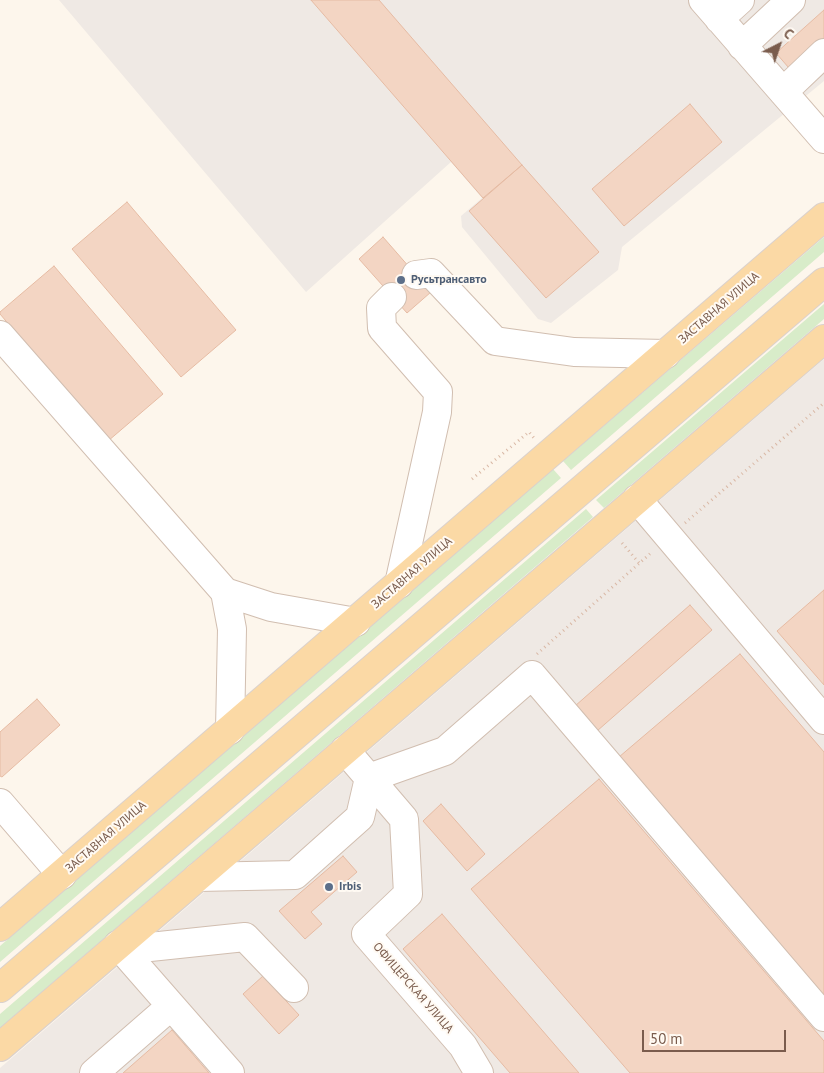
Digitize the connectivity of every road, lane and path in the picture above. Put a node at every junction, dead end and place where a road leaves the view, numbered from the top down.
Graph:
1 (740, 0) edge
2 (791, 0) edge
3 (711, 9) edge
4 (742, 46) junction
5 (824, 53) edge
6 (782, 92) junction
7 (824, 139) edge
8 (824, 217) edge
9 (416, 275) dead end
10 (824, 282) edge
11 (392, 297) dead end
12 (0, 335) edge
13 (824, 339) edge
14 (666, 354) junction
15 (538, 442) dead end
16 (472, 479) dead end
17 (637, 500) junction
18 (617, 537) dead end
19 (640, 564) dead end
20 (399, 584) junction
21 (225, 592) junction
22 (356, 622) junction
23 (824, 720) edge
24 (230, 730) junction
25 (345, 750) junction
26 (369, 778) junction
27 (0, 803) edge
28 (62, 875) junction
29 (198, 877) junction
30 (0, 927) edge
31 (118, 945) junction
32 (0, 988) edge
33 (294, 988) dead end
34 (172, 1006) junction
35 (824, 1017) edge
36 (0, 1047) edge
37 (94, 1073) edge
38 (230, 1073) edge
39 (479, 1073) edge

1 - 3 street
2 - 4 street
3 - 4 street
4 - 6 street
5 - 6 street
6 - 7 street
8 - 14 main road, ЗАСТАВНАЯ УЛИЦА
9 - 14 street
10 - 32 main road
11 - 20 street
12 - 21 street
13 - 17 main road
14 - 20 main road, ЗАСТАВНАЯ УЛИЦА
15 - 16 path
17 - 23 street
17 - 25 main road
18 - 19 path
20 - 22 main road, ЗАСТАВНАЯ УЛИЦА
21 - 22 street
21 - 24 street
22 - 24 main road, ЗАСТАВНАЯ УЛИЦА
24 - 28 main road, ЗАСТАВНАЯ УЛИЦА
25 - 26 street
25 - 29 main road
26 - 29 street
26 - 35 street
26 - 39 street, ОФИЦЕРСКАЯ УЛИЦА
27 - 28 street
28 - 30 main road, ЗАСТАВНАЯ УЛИЦА
29 - 31 main road
31 - 33 street
31 - 34 street
31 - 36 main road
34 - 37 street
34 - 38 street

